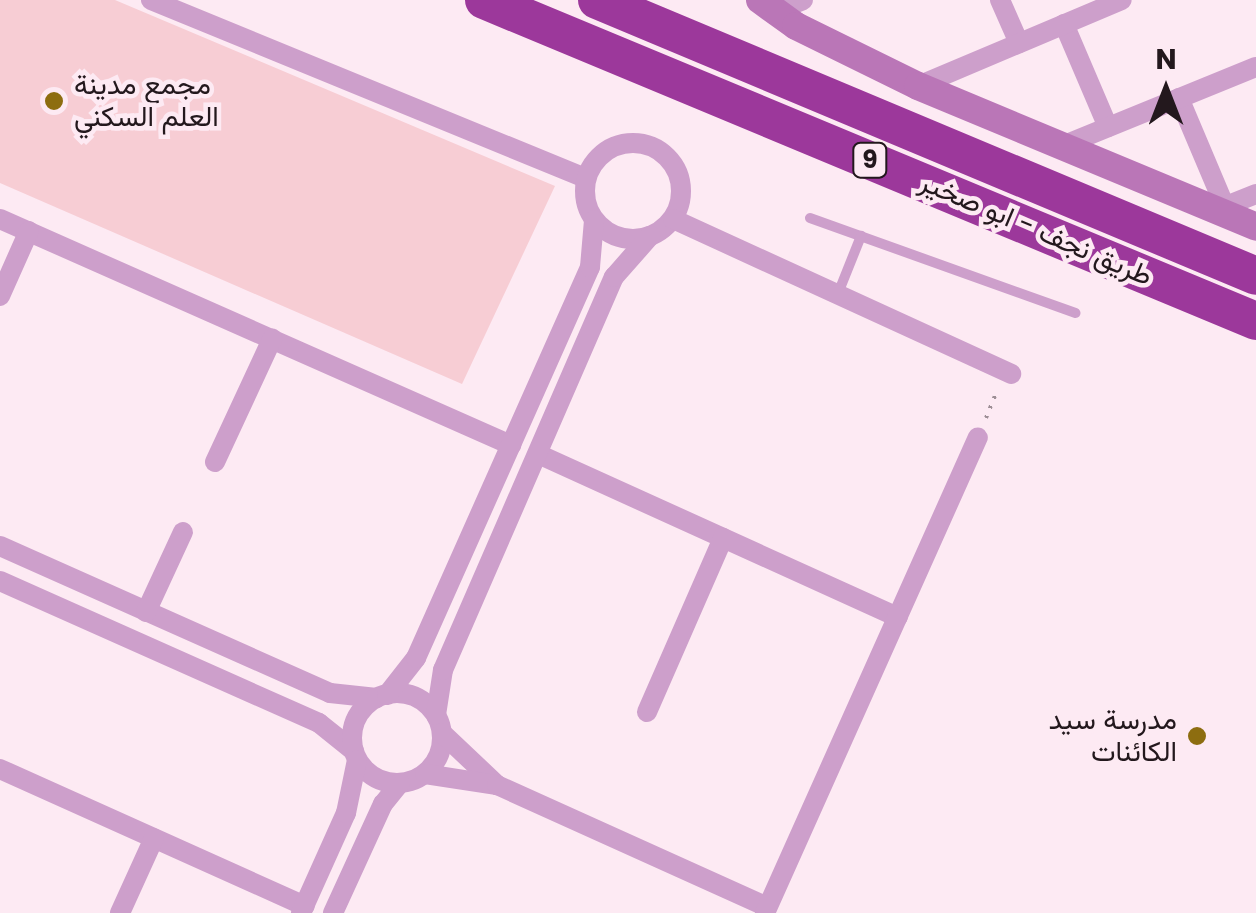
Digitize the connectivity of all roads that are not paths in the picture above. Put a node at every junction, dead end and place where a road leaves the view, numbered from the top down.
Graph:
1 (151, 0) edge
2 (484, 0) edge
3 (597, 0) edge
4 (803, 0) edge
5 (1000, 0) edge
6 (1122, 0) edge
7 (768, 6) edge
8 (1064, 24) junction
9 (1019, 43) junction
10 (1256, 66) edge
11 (918, 86) junction
12 (1179, 98) junction
13 (1108, 127) junction
14 (1062, 146) junction
15 (586, 178) junction
16 (1256, 194) edge
17 (1220, 208) junction
18 (810, 218) dead end
19 (0, 219) edge
20 (673, 219) junction
21 (594, 220) junction
22 (1256, 226) edge
23 (29, 232) junction
24 (650, 236) junction
25 (862, 236) junction
26 (1256, 276) edge
27 (0, 296) edge
28 (837, 297) junction
29 (1074, 313) dead end
30 (1256, 320) edge
31 (272, 338) junction
32 (1008, 372) road end
33 (978, 437) road end
34 (511, 444) junction
35 (538, 454) junction
36 (215, 462) dead end
37 (183, 532) dead end
38 (723, 538) junction
39 (0, 546) edge
40 (0, 581) edge
41 (146, 612) junction
42 (898, 617) junction
43 (382, 696) junction
44 (647, 712) dead end
45 (439, 724) junction
46 (356, 755) junction
47 (0, 769) edge
48 (425, 774) junction
49 (400, 783) junction
50 (498, 785) junction
51 (154, 838) junction
52 (303, 909) edge
53 (766, 910) edge
54 (120, 913) edge
55 (333, 913) edge

1 - 15 street
2 - 30 highway, طريق نجف - ابو صخير / 9
3 - 26 highway, طريق نجف - ابو صخير / 9
4 - 7 street
5 - 9 street
6 - 8 street
7 - 11 main road
8 - 9 street
8 - 13 street
9 - 11 street
10 - 12 street
11 - 14 main road
12 - 13 street
12 - 17 street
13 - 14 street
14 - 17 main road
15 - 20 street
15 - 21 street
16 - 17 street
17 - 22 main road
18 - 25 lane
19 - 23 street
20 - 24 street
20 - 28 street
21 - 24 street
21 - 34 street
23 - 27 street
23 - 31 street
24 - 35 street
25 - 28 lane
25 - 29 lane
28 - 32 street
31 - 34 street
31 - 36 street
33 - 42 street
34 - 43 street
35 - 38 street
35 - 45 street
37 - 41 street
38 - 42 street
38 - 44 street
39 - 41 street
40 - 46 street
41 - 43 street
42 - 53 street
43 - 45 street
43 - 46 street
45 - 48 street
45 - 50 street
46 - 49 street
46 - 52 street
47 - 51 street
48 - 49 street
48 - 50 street
49 - 55 street
50 - 53 street
51 - 52 street
51 - 54 street

